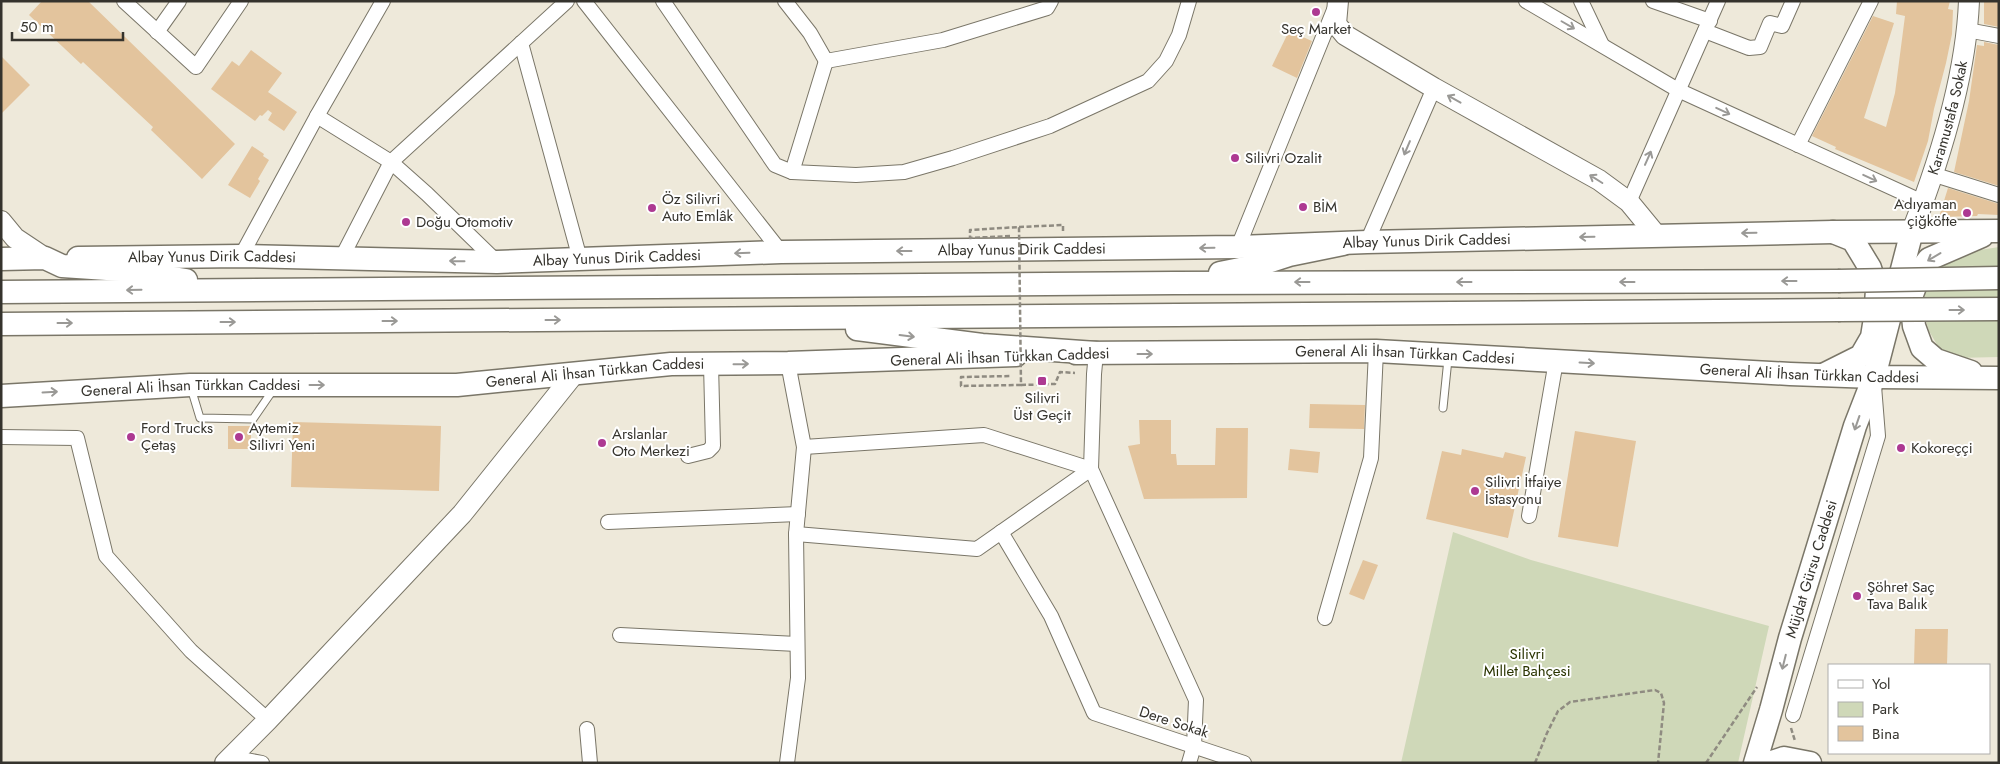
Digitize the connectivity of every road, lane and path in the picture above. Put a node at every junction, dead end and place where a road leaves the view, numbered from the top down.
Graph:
1 (124, 1) edge
2 (179, 1) edge
3 (241, 1) edge
4 (384, 1) edge
5 (567, 1) edge
6 (584, 1) edge
7 (663, 1) edge
8 (785, 1) edge
9 (1050, 1) edge
10 (1189, 1) edge
11 (1337, 1) edge
12 (1526, 1) edge
13 (1581, 1) edge
14 (1653, 1) edge
15 (1718, 1) edge
16 (1793, 1) edge
17 (1872, 1) edge
18 (1969, 1) edge
19 (1707, 26) junction
20 (1968, 30) junction
21 (158, 32) junction
22 (1999, 36) edge
23 (521, 43) junction
24 (1602, 45) junction
25 (826, 61) junction
26 (1434, 88) junction
27 (1678, 90) junction
28 (317, 116) junction
29 (1798, 145) junction
30 (391, 162) junction
31 (792, 172) junction
32 (1932, 174) junction
33 (1999, 195) edge
34 (1628, 202) junction
35 (1923, 202) junction
36 (1, 221) edge
37 (1063, 225) dead end
38 (1019, 227) junction
39 (1912, 231) junction
40 (1997, 231) edge
41 (1833, 232) junction
42 (1010, 236) dead end
43 (1657, 236) junction
44 (1367, 242) junction
45 (1343, 244) junction
46 (1238, 247) junction
47 (781, 252) junction
48 (240, 256) junction
49 (45, 258) junction
50 (1, 259) edge
51 (341, 259) junction
52 (580, 259) junction
53 (497, 262) junction
54 (1999, 278) edge
55 (1174, 283) junction
56 (218, 290) junction
57 (1, 292) edge
58 (1999, 309) edge
59 (790, 318) junction
60 (6, 324) edge
61 (1376, 351) junction
62 (1448, 356) junction
63 (1556, 361) junction
64 (788, 363) junction
65 (1095, 363) junction
66 (711, 364) junction
67 (574, 374) junction
68 (1822, 375) junction
69 (1011, 376) dead end
70 (1874, 377) junction
71 (1994, 378) edge
72 (190, 385) junction
73 (1021, 385) junction
74 (276, 386) junction
75 (1, 396) edge
76 (1443, 408) dead end
77 (1, 437) edge
78 (804, 447) junction
79 (688, 456) dead end
80 (1091, 469) junction
81 (798, 514) junction
82 (1529, 516) dead end
83 (608, 522) dead end
84 (1001, 532) junction
85 (796, 534) junction
86 (1325, 618) dead end
87 (620, 635) dead end
88 (797, 644) junction
89 (1758, 685) dead end
90 (1793, 715) dead end
91 (268, 720) junction
92 (587, 729) dead end
93 (1194, 746) junction
94 (227, 760) edge
95 (262, 763) edge
96 (590, 763) edge
97 (786, 763) edge
98 (1189, 763) edge
99 (1244, 763) edge
100 (1535, 763) edge
101 (1658, 763) edge
102 (1706, 763) edge
103 (1755, 763) edge
104 (1769, 763) edge
105 (1810, 763) edge

1 - 21 street
2 - 21 street
3 - 21 street
4 - 28 street
5 - 23 street
6 - 47 street
7 - 31 street
8 - 25 street
9 - 25 street
10 - 31 street
11 - 26 main road
11 - 46 street
12 -> 24 street
13 - 24 street
14 - 19 street
15 - 19 street
16 - 19 street
17 - 29 street
18 - 20 main road, Karamustafa Sokak
19 - 27 street
20 - 22 street
20 - 32 main road, Karamustafa Sokak
23 - 30 street
23 - 52 street
24 - 27 street
25 - 31 street
34 -> 26 main road
26 -> 44 street
27 -> 29 street
34 -> 27 street
28 - 30 street
28 - 48 street
29 -> 35 street
30 - 51 street
30 - 53 street
32 - 33 street
32 - 35 main road, Karamustafa Sokak
34 - 43 main road
35 - 39 main road, Karamustafa Sokak
36 - 49 main road
37 - 38 path
38 - 42 path, bridge
38 - 73 path, bridge
39 - 40 main road, Albay Yunus Dirik Caddesi
39 - 41 main road, Albay Yunus Dirik Caddesi
39 - 70 main road, Müjdat Gürsu Caddesi
40 -> 71 main road
41 -> 43 main road, Albay Yunus Dirik Caddesi
41 - 68 main road
43 -> 44 main road, Albay Yunus Dirik Caddesi
44 - 45 main road, Albay Yunus Dirik Caddesi
45 - 46 main road, Albay Yunus Dirik Caddesi
45 - 55 main road
46 -> 47 main road, Albay Yunus Dirik Caddesi
47 -> 52 main road, Albay Yunus Dirik Caddesi
48 - 49 main road, Albay Yunus Dirik Caddesi
48 - 51 main road, Albay Yunus Dirik Caddesi
49 - 50 main road, Albay Yunus Dirik Caddesi
49 - 56 main road
53 -> 51 main road, Albay Yunus Dirik Caddesi
52 - 53 main road, Albay Yunus Dirik Caddesi
54 -> 55 main road, bridge
55 - 56 main road
56 -> 57 main road
59 -> 58 main road, bridge
60 -> 59 main road
59 -> 65 main road
61 - 62 main road, General Ali İhsan Türkkan Caddesi
65 -> 61 main road, General Ali İhsan Türkkan Caddesi
61 - 86 street
62 - 63 main road, General Ali İhsan Türkkan Caddesi
62 - 76 lane
63 -> 68 main road, General Ali İhsan Türkkan Caddesi
63 - 82 street
64 - 65 main road, General Ali İhsan Türkkan Caddesi
66 -> 64 main road, General Ali İhsan Türkkan Caddesi
64 - 78 street
65 - 73 path
65 - 80 street
66 - 67 main road, General Ali İhsan Türkkan Caddesi
66 - 79 street
74 -> 67 main road, General Ali İhsan Türkkan Caddesi
67 - 91 main road
68 - 70 main road, General Ali İhsan Türkkan Caddesi
69 - 73 path, bridge
70 - 71 main road, General Ali İhsan Türkkan Caddesi
70 - 90 street
70 -> 103 main road, Müjdat Gürsu Caddesi
72 - 74 main road, General Ali İhsan Türkkan Caddesi
72 - 74 lane
75 -> 72 main road, General Ali İhsan Türkkan Caddesi
77 - 91 street
78 - 80 street
78 - 81 street
80 - 84 street
80 - 93 street
81 - 83 street
81 - 85 street
84 - 85 street
84 - 93 street, Dere Sokak
85 - 88 street
87 - 88 street
88 - 97 street
89 - 102 path
91 - 94 main road
92 - 96 street
93 - 98 street
93 - 99 street, Dere Sokak
94 - 95 street
100 - 101 path
104 - 105 main road

